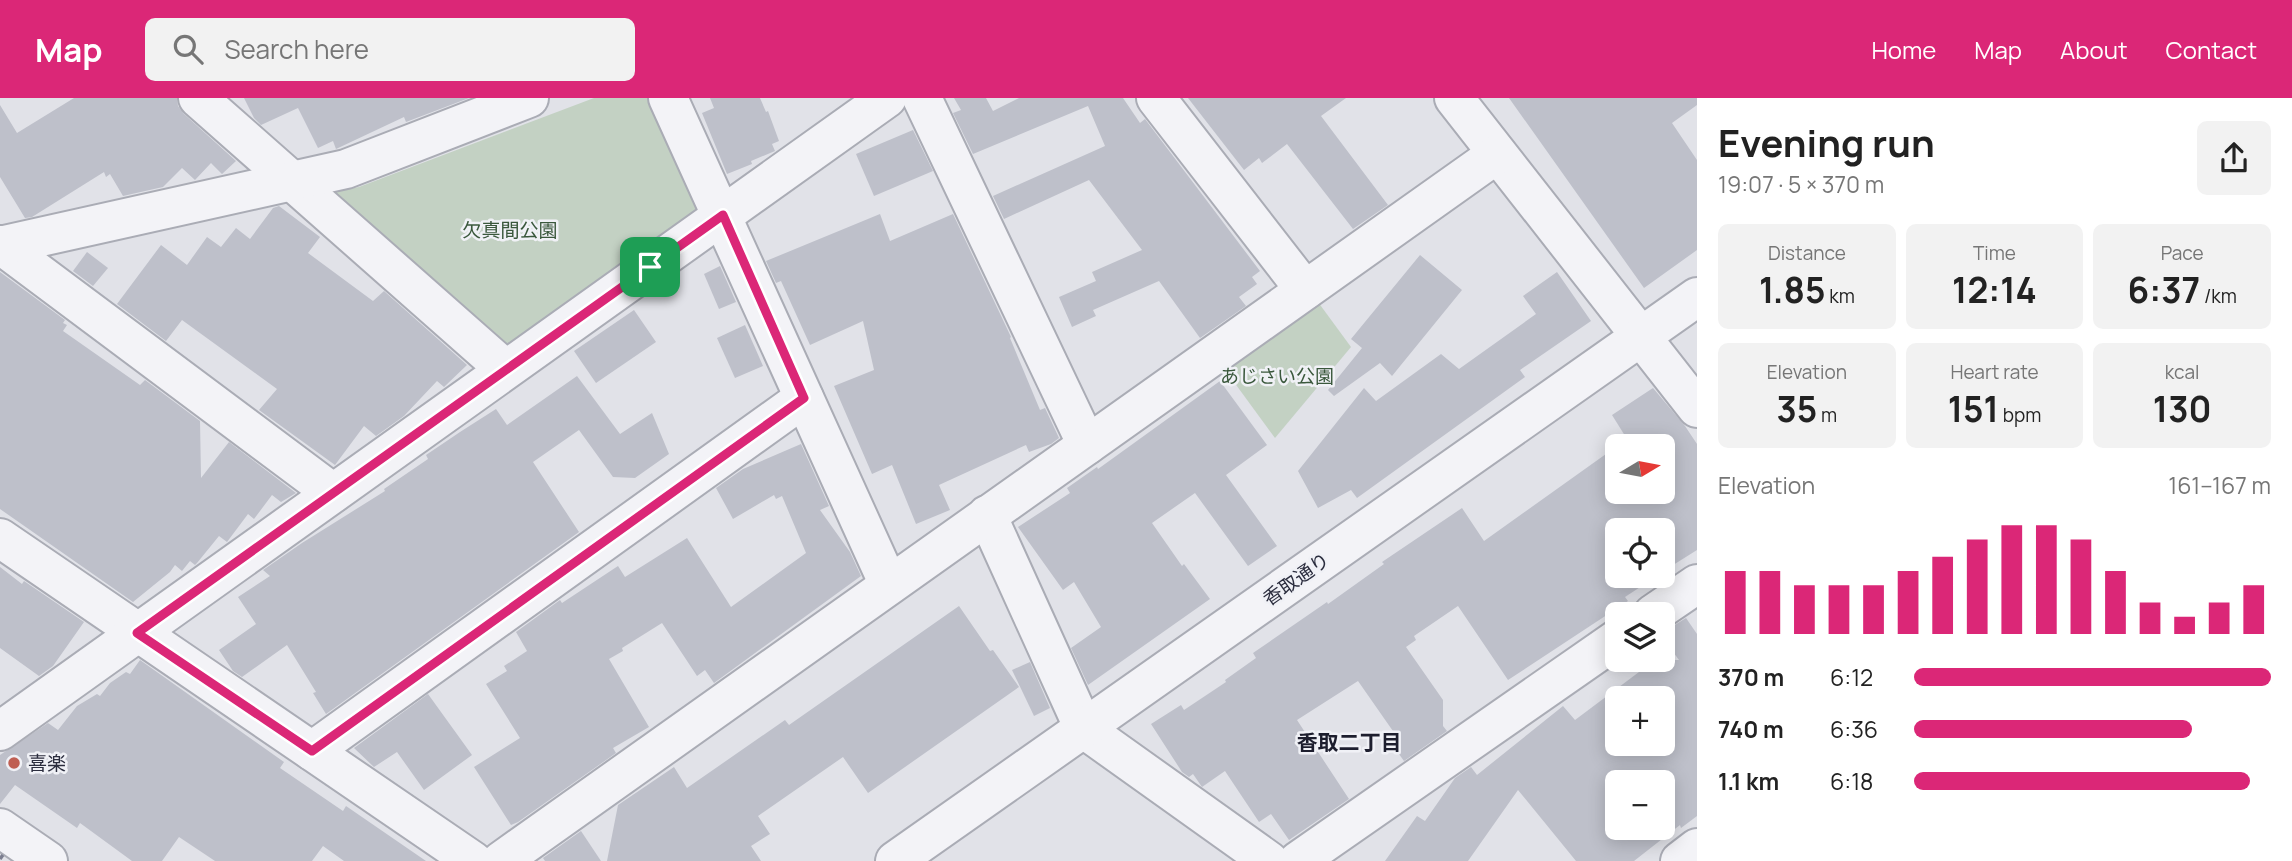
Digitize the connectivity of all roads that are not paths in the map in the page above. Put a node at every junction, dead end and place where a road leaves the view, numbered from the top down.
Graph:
1 (198, 98) edge
2 (529, 98) edge
3 (668, 98) edge
4 (887, 98) edge
5 (922, 98) edge
6 (1156, 98) edge
7 (1454, 98) edge
8 (1497, 153) junction
9 (292, 181) junction
10 (723, 215) junction
11 (1, 245) edge
12 (1305, 290) junction
13 (1697, 297) edge
14 (1641, 336) junction
15 (505, 369) junction
16 (804, 398) junction
17 (1697, 408) edge
18 (1087, 445) junction
19 (333, 494) junction
20 (987, 515) junction
21 (0, 538) edge
22 (1697, 584) edge
23 (889, 585) junction
24 (1671, 602) edge
25 (137, 633) junction
26 (1605, 647) edge
27 (1084, 729) junction
28 (0, 731) edge
29 (312, 751) junction
30 (0, 828) edge
31 (1697, 848) edge
32 (48, 861) edge
33 (473, 861) edge
34 (501, 861) edge
35 (895, 861) edge
36 (1269, 861) edge
37 (1298, 861) edge
38 (1680, 861) edge

1 - 9 street
2 - 9 street
3 - 10 street
4 - 10 street
5 - 18 street
6 - 12 street
7 - 8 street
8 - 12 street
8 - 14 street
9 - 11 street
9 - 15 street
10 - 15 street
10 - 16 street
11 - 19 street
12 - 18 street
13 - 14 street, 香取通り
14 - 17 street
14 - 27 street, 香取通り
15 - 19 street
16 - 23 street
16 - 29 street
18 - 20 street
19 - 25 street
20 - 23 street
20 - 27 street
21 - 25 street
22 - 24 street
23 - 34 street
25 - 28 street
25 - 29 street
26 - 37 street
27 - 35 street, 香取通り
27 - 36 street
29 - 33 street
30 - 32 street
31 - 38 street

